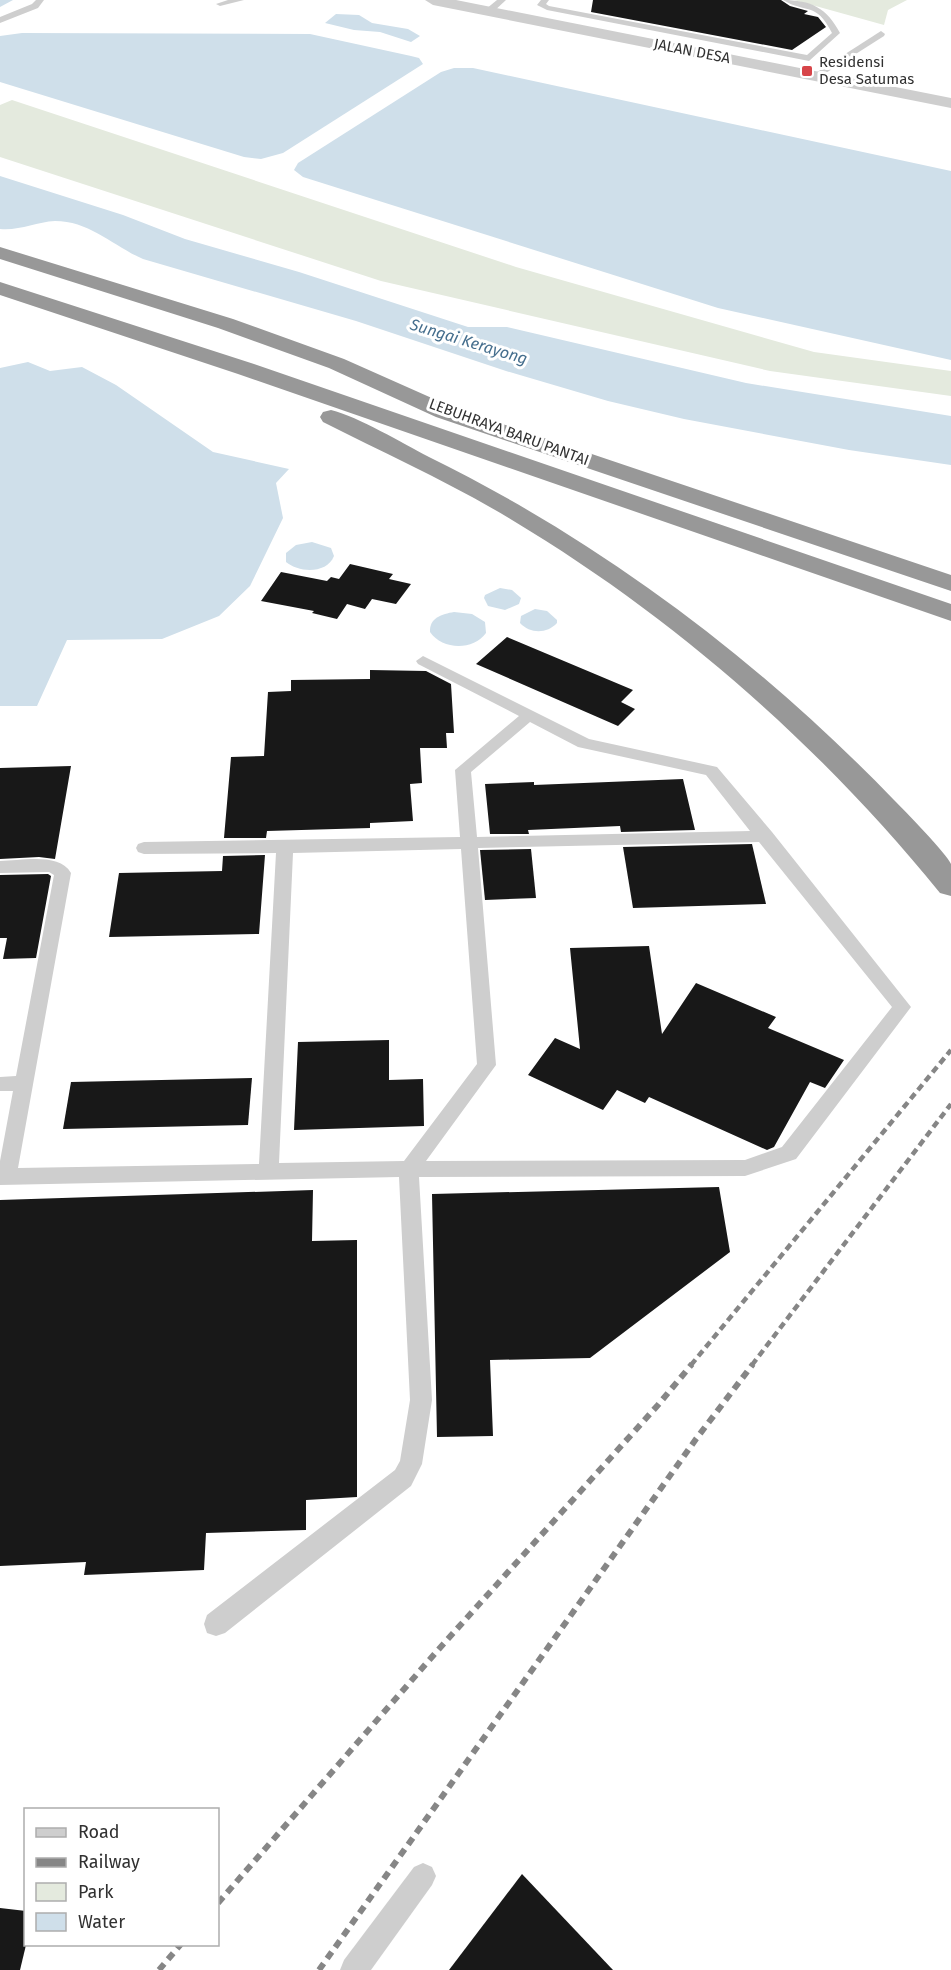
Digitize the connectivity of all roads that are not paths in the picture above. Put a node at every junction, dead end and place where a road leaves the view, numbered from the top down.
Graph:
1 (40, 0) edge
2 (240, 0) edge
3 (433, 0) edge
4 (502, 0) edge
5 (545, 0) edge
6 (787, 0) edge
7 (220, 4) dead end
8 (489, 11) junction
9 (0, 20) edge
10 (881, 34) dead end
11 (783, 54) junction
12 (809, 58) junction
13 (765, 66) junction
14 (793, 71) junction
15 (815, 76) junction
16 (951, 104) edge
17 (0, 253) edge
18 (0, 270) edge
19 (4, 290) edge
20 (246, 369) junction
21 (444, 412) junction
22 (689, 495) junction
23 (951, 561) edge
24 (951, 583) edge
25 (951, 613) edge
26 (423, 661) dead end
27 (528, 716) junction
28 (766, 837) junction
29 (468, 843) junction
30 (285, 847) junction
31 (144, 848) dead end
32 (0, 867) edge
33 (951, 885) edge
34 (24, 1083) junction
35 (0, 1084) edge
36 (409, 1169) junction
37 (269, 1171) junction
38 (3, 1177) edge
39 (216, 1624) dead end
40 (423, 1876) dead end
41 (354, 1970) edge

1 - 9 lane
2 - 7 lane
3 - 8 street, JALAN DESA
4 - 8 lane
5 - 11 lane
6 - 12 lane
8 - 13 street, JALAN DESA
10 - 15 lane
11 - 12 lane
11 - 13 lane
12 - 14 lane
13 - 14 street, JALAN DESA
14 - 15 street, JALAN DESA
15 - 16 street, JALAN DESA
17 - 21 highway, LEBUHRAYA BARU PANTAI
18 - 21 highway
19 - 20 highway
20 - 25 highway
20 - 33 highway
21 - 22 highway, LEBUHRAYA BARU PANTAI
22 - 23 highway
22 - 24 highway, LEBUHRAYA BARU PANTAI
26 - 27 lane
27 - 28 lane
27 - 29 lane
28 - 29 lane
28 - 36 lane
29 - 30 lane
29 - 36 lane
30 - 31 lane
30 - 37 lane
32 - 34 lane
34 - 35 lane
34 - 38 lane
36 - 37 lane
36 - 39 lane
37 - 38 lane
40 - 41 lane

